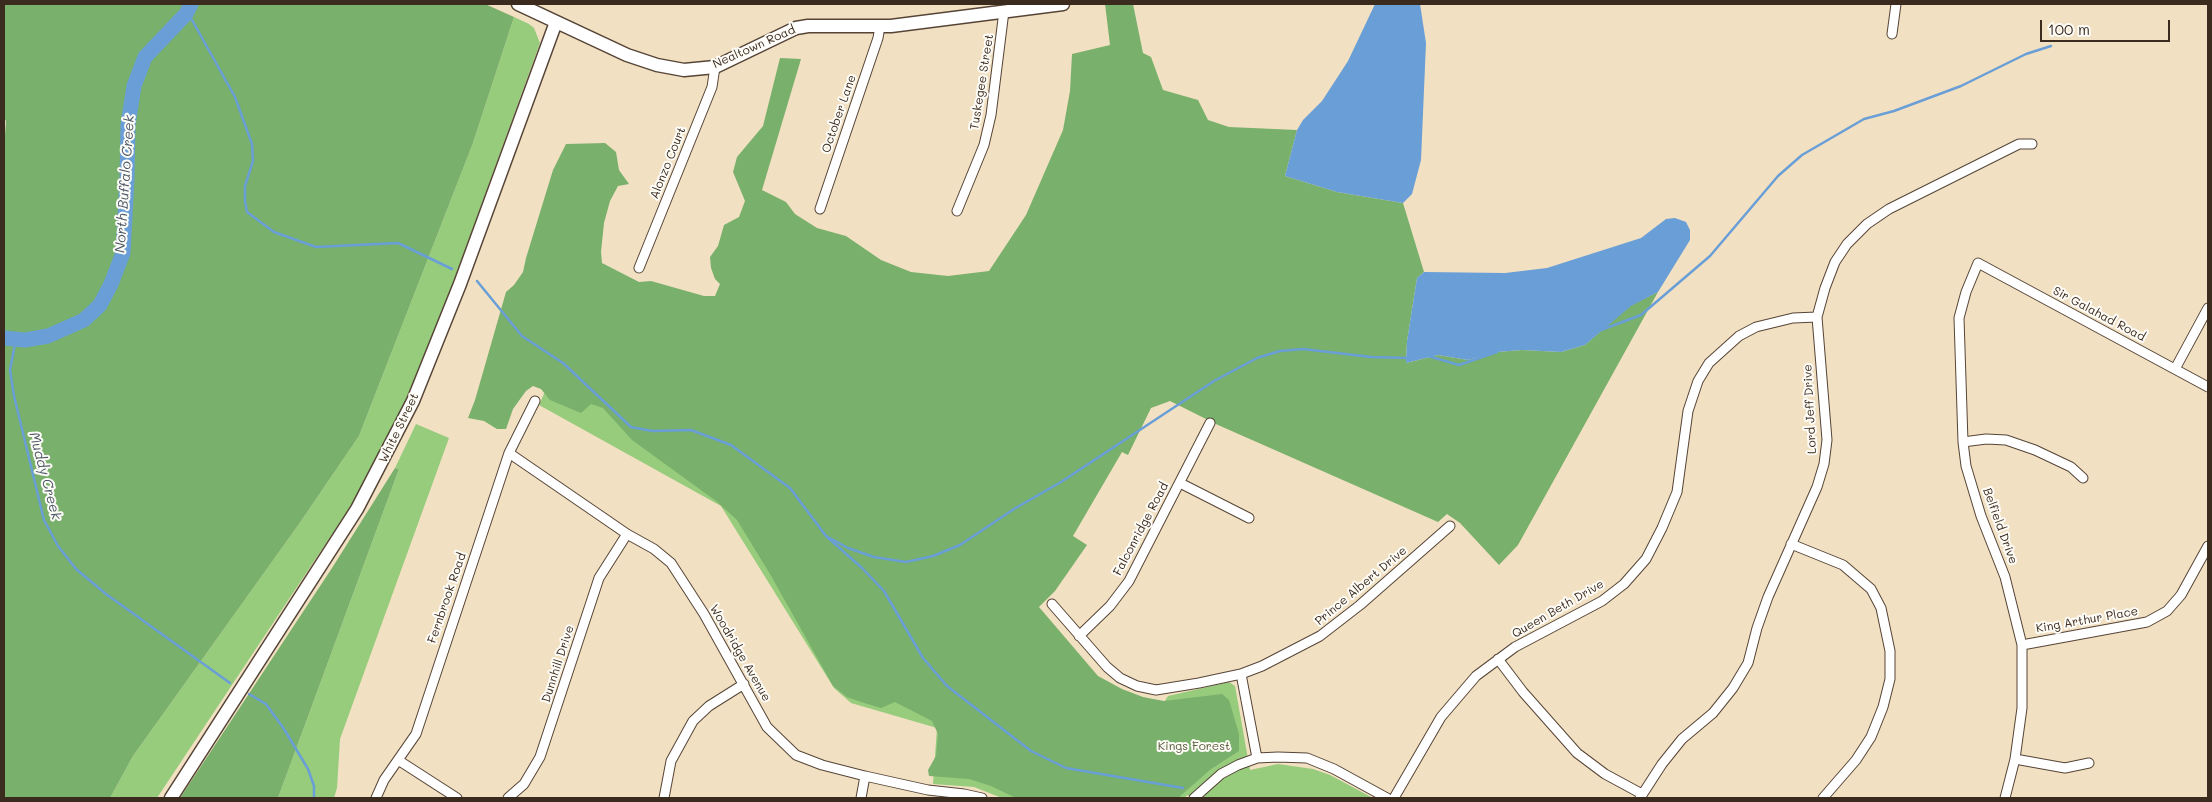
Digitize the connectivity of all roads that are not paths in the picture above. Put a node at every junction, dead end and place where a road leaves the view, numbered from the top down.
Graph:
1 (518, 4) edge
2 (1063, 4) edge
3 (1896, 4) edge
4 (1004, 11) junction
5 (556, 22) junction
6 (880, 26) junction
7 (1892, 34) dead end
8 (715, 66) junction
9 (2032, 144) dead end
10 (820, 209) dead end
11 (957, 211) dead end
12 (1978, 263) joint
13 (639, 268) dead end
14 (2208, 308) edge
15 (1817, 318) junction
16 (2175, 369) junction
17 (2208, 387) edge
18 (534, 401) dead end
19 (1210, 423) dead end
20 (1963, 442) junction
21 (508, 453) junction
22 (2083, 478) dead end
23 (1180, 483) junction
24 (1249, 518) dead end
25 (1450, 526) dead end
26 (627, 534) junction
27 (1792, 544) junction
28 (2208, 546) edge
29 (1052, 604) dead end
30 (1079, 636) junction
31 (2022, 645) junction
32 (1498, 660) junction
33 (1241, 674) junction
34 (744, 684) junction
35 (1257, 758) junction
36 (2015, 759) junction
37 (398, 760) junction
38 (2089, 763) dead end
39 (865, 776) junction
40 (1641, 796) edge
41 (171, 798) edge
42 (376, 798) edge
43 (457, 798) edge
44 (508, 798) edge
45 (664, 798) edge
46 (861, 798) edge
47 (982, 798) edge
48 (1194, 798) edge
49 (1387, 798) edge
50 (1394, 798) edge
51 (1823, 798) edge
52 (2005, 798) edge

1 - 5 street, Nealtown Road
2 - 4 street, Nealtown Road
3 - 7 street
4 - 6 street, Nealtown Road
4 - 11 street, Tuskegee Street
5 - 8 street, Nealtown Road
5 - 41 street, White Street
6 - 8 street, Nealtown Road
6 - 10 street, October Lane
8 - 13 street, Alonzo Court
9 - 15 street, Lord Jeff Drive
12 - 16 street, Sir Galahad Road
12 - 20 street, Belfield Drive
14 - 16 street
15 - 27 street, Lord Jeff Drive
15 - 32 street, Queen Beth Drive
16 - 17 street, Sir Galahad Road
18 - 21 street, Fernbrook Road
19 - 23 street, Falconridge Road
20 - 22 street
20 - 31 street, Belfield Drive
21 - 26 street, Woodridge Avenue
21 - 37 street, Fernbrook Road
23 - 24 street
23 - 30 street, Falconridge Road
25 - 33 street, Prince Albert Drive
26 - 34 street, Woodridge Avenue
26 - 44 street, Dunnhill Drive
27 - 40 street, Lord Jeff Drive
27 - 51 street
28 - 31 street, King Arthur Place
29 - 30 street, Prince Albert Drive
30 - 33 street, Prince Albert Drive
31 - 36 street, Belfield Drive
32 - 40 street
32 - 50 street, Queen Beth Drive
33 - 35 street
34 - 39 street, Woodridge Avenue
34 - 45 street
35 - 48 street
35 - 49 street
36 - 38 street
36 - 52 street, Belfield Drive
37 - 42 street, Fernbrook Road
37 - 43 street
39 - 46 street
39 - 47 street, Woodridge Avenue

